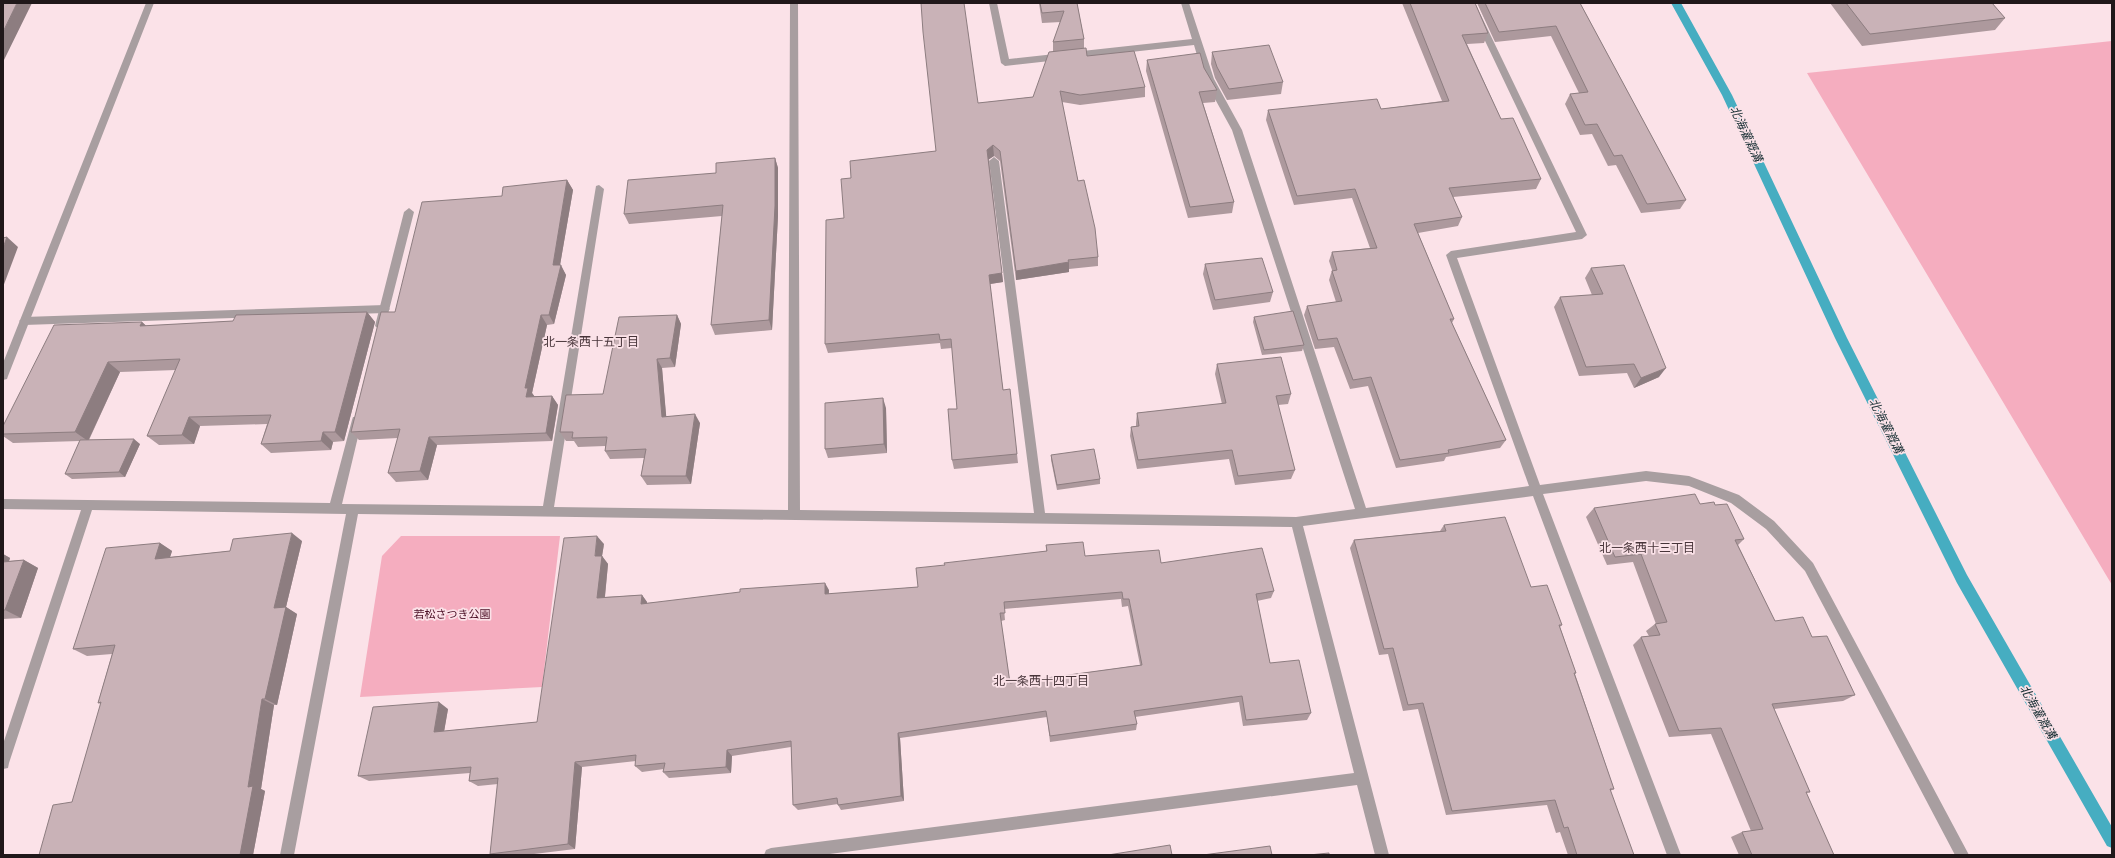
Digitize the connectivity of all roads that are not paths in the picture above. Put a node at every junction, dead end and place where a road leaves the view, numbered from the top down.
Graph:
1 (150, 3) edge
2 (794, 3) edge
3 (993, 3) edge
4 (1185, 3) edge
5 (1471, 3) edge
6 (1196, 42) junction
7 (994, 162) edge
8 (599, 189) dead end
9 (409, 212) dead end
10 (385, 309) junction
11 (24, 321) junction
12 (377, 340) edge
13 (3, 376) edge
14 (360, 409) edge
15 (1536, 490) junction
16 (3, 504) edge
17 (88, 505) junction
18 (335, 508) junction
19 (353, 508) junction
20 (548, 511) junction
21 (1362, 513) junction
22 (794, 515) junction
23 (1040, 518) junction
24 (1296, 522) junction
25 (3, 763) edge
26 (1362, 778) junction
27 (287, 855) edge
28 (771, 855) edge
29 (1382, 855) edge
30 (1674, 855) edge
31 (1962, 855) edge

1 - 11 street
2 - 22 street
3 - 6 street
4 - 6 street
5 - 15 street
6 - 21 street
7 - 23 street
8 - 20 street
9 - 10 street
10 - 11 street
10 - 12 street
11 - 13 street
14 - 18 street
15 - 21 street
15 - 30 street
15 - 31 street
16 - 17 street
17 - 18 street
17 - 25 street
18 - 19 street
19 - 20 street
19 - 27 street
20 - 22 street
21 - 24 street
22 - 23 street
23 - 24 street
24 - 26 street
26 - 28 street
26 - 29 street

